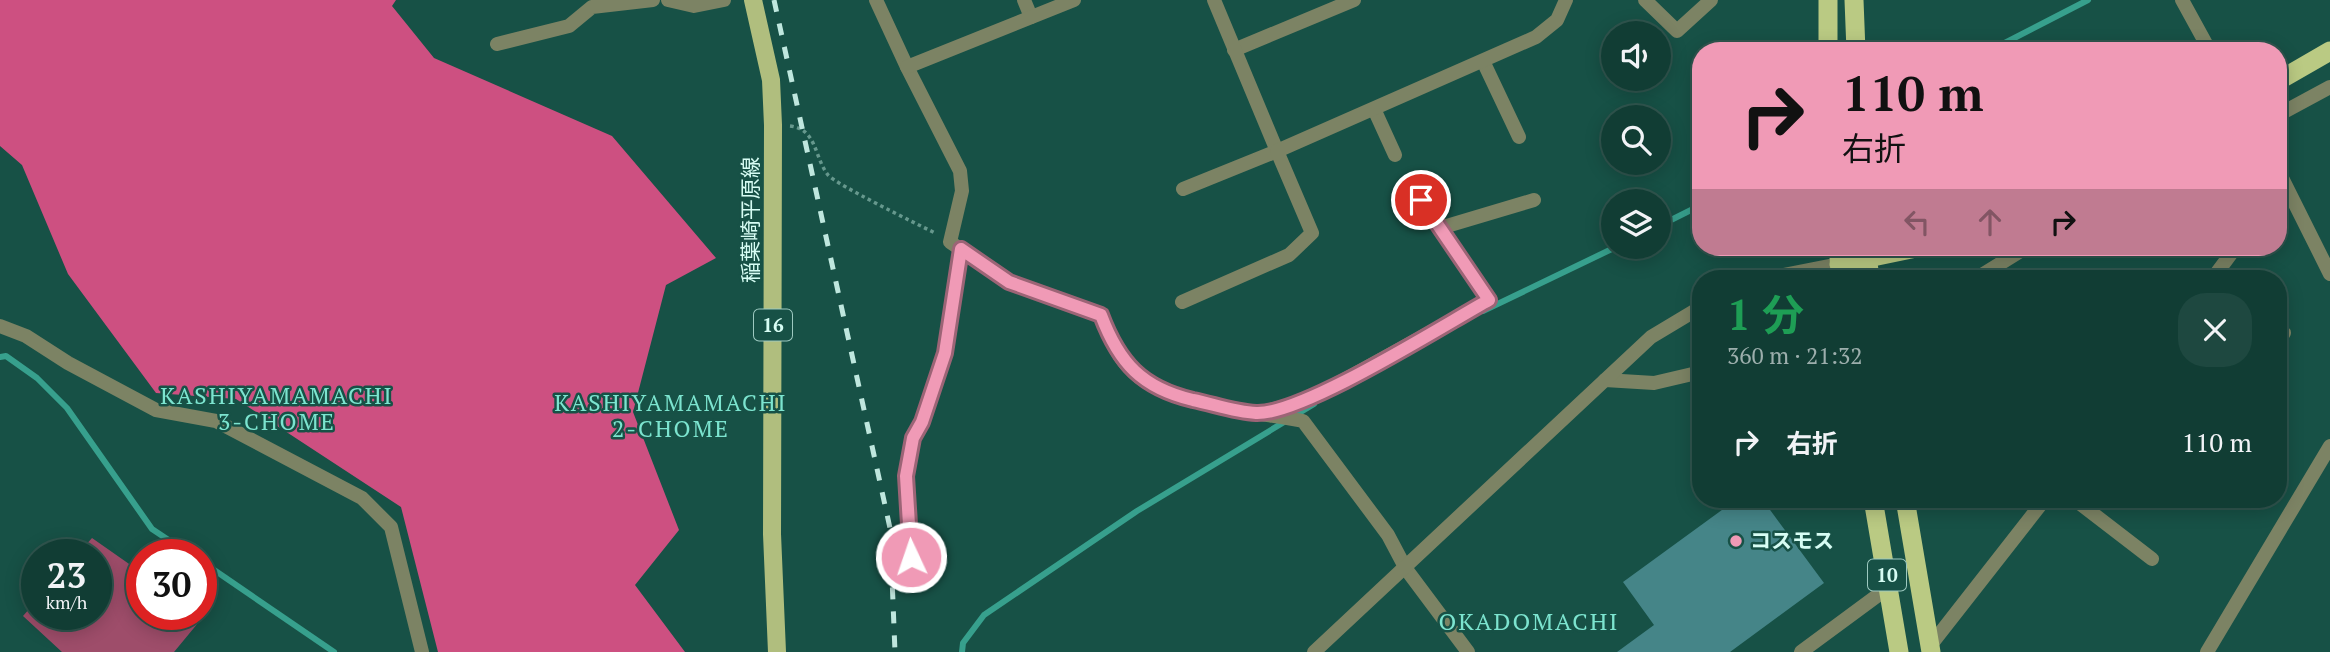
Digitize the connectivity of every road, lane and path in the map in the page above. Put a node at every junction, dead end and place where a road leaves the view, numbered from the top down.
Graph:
1 (653, 0) edge
2 (668, 0) edge
3 (724, 0) edge
4 (753, 0) edge
5 (876, 0) edge
6 (1024, 0) edge
7 (1074, 0) edge
8 (1214, 0) edge
9 (1354, 0) edge
10 (1566, 0) edge
11 (1645, 0) edge
12 (1711, 0) edge
13 (1828, 0) edge
14 (1854, 0) edge
15 (2182, 0) edge
16 (600, 3) edge
17 (1031, 17) junction
18 (1828, 42) edge
19 (1856, 42) edge
20 (2205, 42) edge
21 (497, 44) dead end
22 (1234, 50) junction
23 (2330, 51) edge
24 (1483, 61) junction
25 (907, 67) junction
26 (2287, 76) edge
27 (2330, 87) edge
28 (1374, 109) junction
29 (2287, 110) edge
30 (774, 125) junction
31 (1519, 137) dead end
32 (1277, 151) junction
33 (1395, 155) dead end
34 (1183, 189) dead end
35 (2287, 193) edge
36 (1421, 200) dead end
37 (1534, 200) dead end
38 (1440, 228) junction
39 (956, 245) junction
40 (1858, 256) edge
41 (2012, 256) edge
42 (1839, 263) edge
43 (1806, 270) edge
44 (1990, 270) edge
45 (2330, 274) edge
46 (1182, 302) dead end
47 (1692, 312) edge
48 (0, 326) edge
49 (1692, 374) edge
50 (1605, 380) junction
51 (1258, 413) junction
52 (2330, 446) edge
53 (1875, 508) edge
54 (1906, 508) edge
55 (2038, 508) edge
56 (2086, 508) edge
57 (911, 557) dead end
58 (2152, 559) dead end
59 (1406, 569) junction
60 (1889, 587) junction
61 (1930, 649) edge
62 (422, 652) edge
63 (777, 652) edge
64 (1314, 652) edge
65 (1468, 652) edge
66 (1801, 652) edge
67 (1899, 652) edge
68 (2207, 652) edge

1 - 16 street
2 - 3 street
4 - 30 main road, 稲葉崎平原線 / 16
5 - 25 street
6 - 17 street
7 - 17 street
8 - 22 street
9 - 22 street
10 - 24 street
11 - 12 street
13 - 18 highway
14 - 19 highway
15 - 20 street
16 - 21 street
17 - 25 street
22 - 32 street
23 - 26 highway
24 - 28 street
24 - 31 street
25 - 39 street
27 - 29 street
28 - 32 street
28 - 33 street
30 - 39 path
30 - 63 main road, 稲葉崎平原線 / 16
32 - 34 street
32 - 46 street
35 - 45 street
36 - 38 street
37 - 38 street
38 - 51 street
39 - 51 street
39 - 57 street
40 - 42 highway
41 - 44 street
42 - 43 street
47 - 50 street
48 - 62 street
49 - 50 street
50 - 59 street
51 - 59 street
52 - 68 street
53 - 60 highway, 10
54 - 61 highway, 10
55 - 61 street
56 - 58 street
59 - 64 street
59 - 65 street
60 - 66 street
60 - 67 highway, 10

